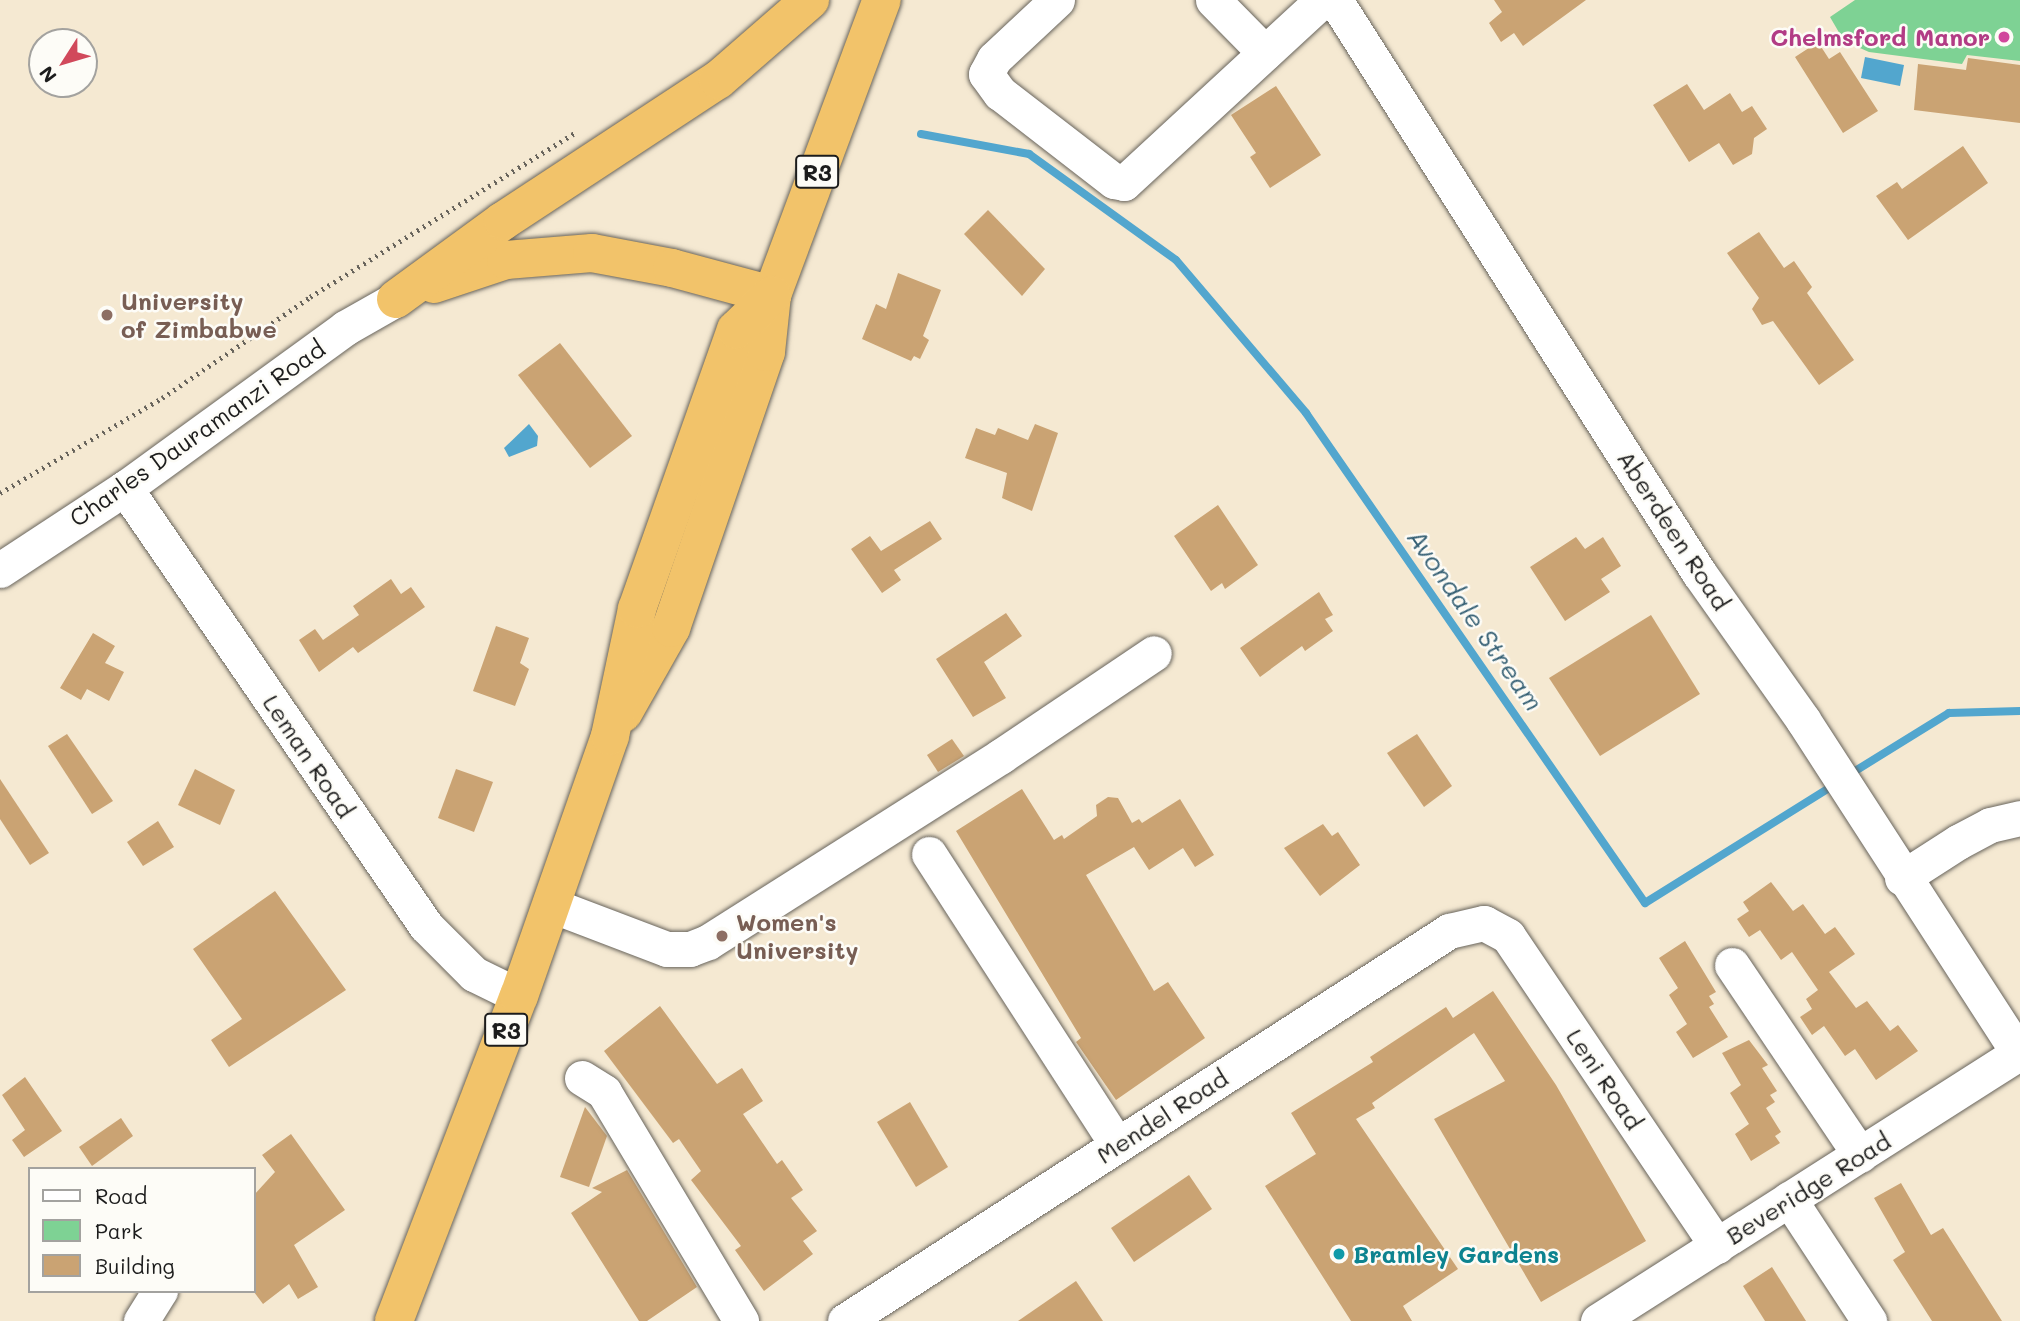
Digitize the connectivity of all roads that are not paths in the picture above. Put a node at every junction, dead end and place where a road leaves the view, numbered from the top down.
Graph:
1 (810, 0) edge
2 (882, 0) edge
3 (1058, 0) edge
4 (1213, 0) edge
5 (1322, 0) edge
6 (1335, 0) edge
7 (1265, 53) junction
8 (772, 295) junction
9 (396, 299) junction
10 (125, 488) junction
11 (0, 570) edge
12 (1154, 653) dead end
13 (2020, 818) edge
14 (929, 854) dead end
15 (1898, 871) junction
16 (551, 905) junction
17 (1484, 923) joint
18 (1732, 965) dead end
19 (519, 996) junction
20 (2019, 1054) edge
21 (582, 1078) dead end
22 (1117, 1145) junction
23 (1860, 1155) junction
24 (1789, 1199) junction
25 (1717, 1246) junction
26 (159, 1293) edge
27 (141, 1321) edge
28 (394, 1321) edge
29 (741, 1321) edge
30 (845, 1321) edge
31 (1598, 1321) edge
32 (1869, 1321) edge

1 - 9 highway
2 - 8 highway, R3
3 - 7 street
4 - 7 street
5 - 7 street
6 - 15 street, Aberdeen Road
8 - 9 highway
8 - 16 highway, R3
9 - 10 street, Charles Dauramanzi Road
10 - 11 street, Charles Dauramanzi Road
10 - 19 street, Leman Road
12 - 16 street
13 - 15 street
14 - 22 street
15 - 20 street, Aberdeen Road
16 - 19 highway, R3
17 - 22 street, Mendel Road
17 - 25 street, Leni Road
18 - 23 street
19 - 28 highway, R3
20 - 23 street, Beveridge Road
21 - 29 street
22 - 30 street, Mendel Road
23 - 24 street, Beveridge Road
24 - 25 street, Beveridge Road
24 - 32 street
25 - 31 street, Beveridge Road
26 - 27 street

